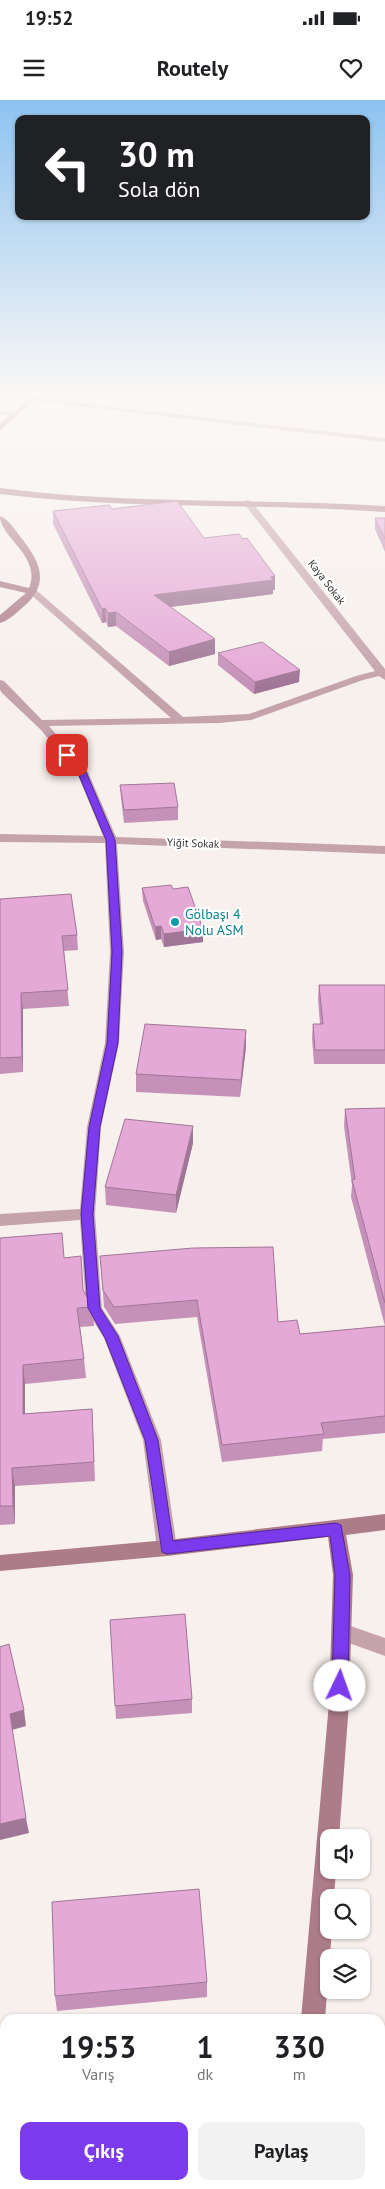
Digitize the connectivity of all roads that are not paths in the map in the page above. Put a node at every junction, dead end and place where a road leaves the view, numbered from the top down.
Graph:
1 (22, 492) edge
2 (248, 503) junction
3 (385, 509) edge
4 (0, 518) edge
5 (0, 584) edge
6 (32, 591) junction
7 (0, 620) edge
8 (384, 674) edge
9 (0, 683) edge
10 (180, 720) junction
11 (39, 723) junction
12 (0, 838) edge
13 (111, 840) junction
14 (385, 850) edge
15 (87, 1214) junction
16 (0, 1220) edge
17 (385, 1522) edge
18 (336, 1529) junction
19 (167, 1548) junction
20 (0, 1562) edge
21 (342, 1632) junction
22 (385, 1647) edge
23 (313, 2014) edge

1 - 2 street
2 - 3 street
2 - 8 street, Kaya Sokak
4 - 6 street
5 - 6 street
6 - 7 street
6 - 10 street
8 - 10 street
9 - 11 street
10 - 11 street
11 - 13 street
12 - 13 street, Yiğit Sokak
13 - 14 street, Yiğit Sokak
13 - 15 street
15 - 16 street
15 - 19 street
17 - 18 street
18 - 19 street
18 - 21 street
19 - 20 street
21 - 22 street
21 - 23 street

